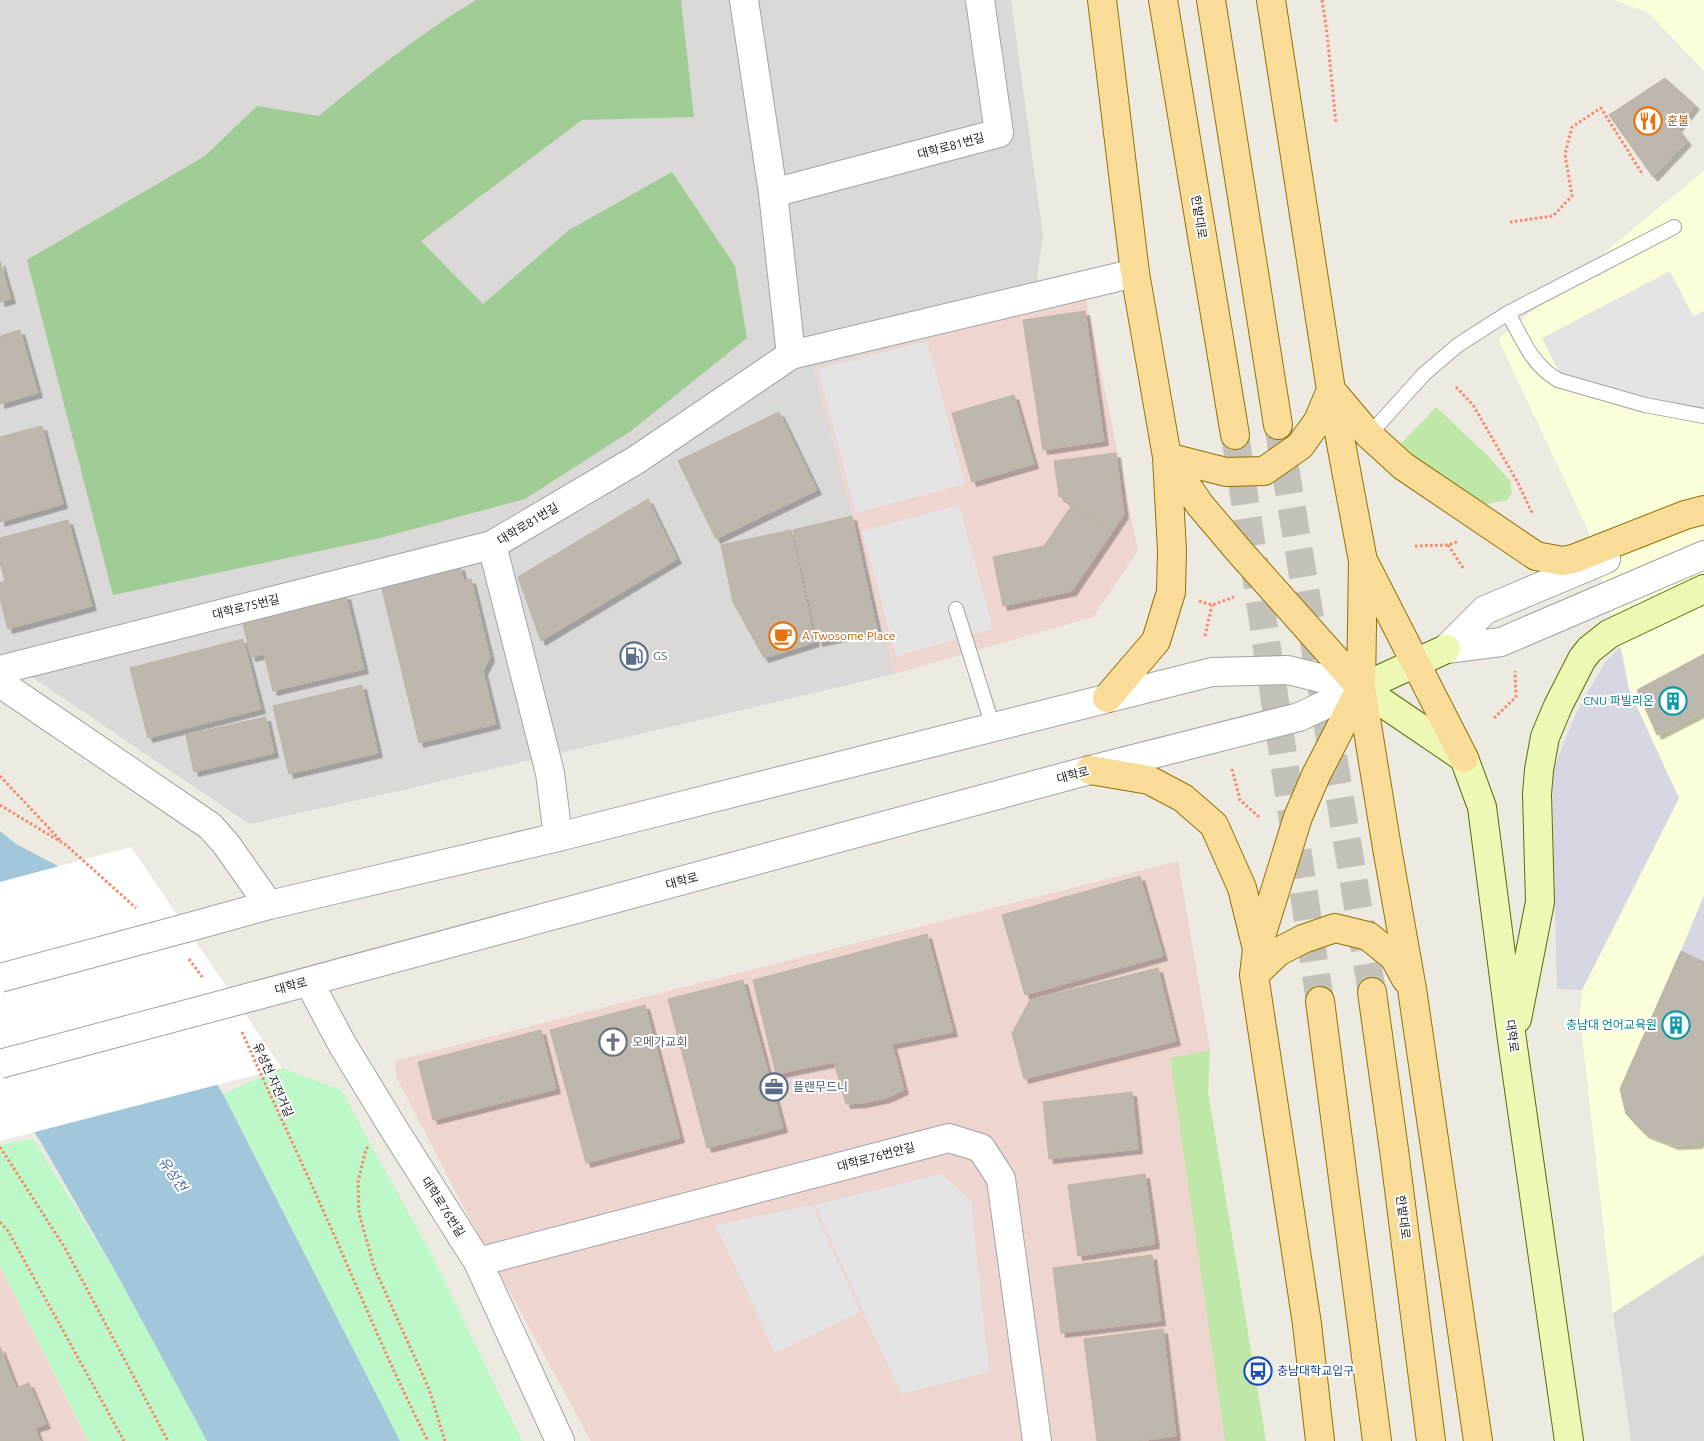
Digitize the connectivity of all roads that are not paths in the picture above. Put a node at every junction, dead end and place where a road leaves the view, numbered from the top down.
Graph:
1 (744, 0) edge
2 (980, 0) edge
3 (1102, 0) edge
4 (1163, 0) edge
5 (1211, 0) edge
6 (1271, 0) edge
7 (773, 193) junction
8 (1674, 227) dead end
9 (1135, 274) junction
10 (1508, 314) junction
11 (791, 355) junction
12 (1331, 390) junction
13 (1704, 416) edge
14 (1278, 425) tunnel mouth
15 (1235, 434) tunnel mouth
16 (1369, 435) junction
17 (1167, 457) junction
18 (1704, 510) edge
19 (1704, 518) edge
20 (492, 545) junction
21 (1704, 555) edge
22 (1363, 561) junction
23 (1704, 589) edge
24 (956, 609) dead end
25 (1446, 649) junction
26 (1416, 663) junction
27 (0, 670) edge
28 (0, 684) edge
29 (1361, 688) junction
30 (1107, 698) junction
31 (993, 727) junction
32 (1464, 758) junction
33 (1090, 770) junction
34 (558, 838) junction
35 (269, 906) junction
36 (1255, 962) junction
37 (0, 978) edge
38 (309, 982) junction
39 (1412, 989) junction
40 (1372, 992) tunnel mouth
41 (1320, 1001) tunnel mouth
42 (1512, 1040) junction
43 (0, 1064) edge
44 (478, 1262) junction
45 (560, 1441) edge
46 (1037, 1441) edge
47 (1320, 1441) edge
48 (1378, 1441) edge
49 (1431, 1441) edge
50 (1478, 1441) edge
51 (1569, 1441) edge

1 - 7 street
2 - 7 street, 대학로81번길
3 - 9 main road
4 - 15 main road, 한밭대로
5 - 14 main road
6 - 12 main road
7 - 11 street
8 - 10 lane
9 - 11 street, 대학로81번길
9 - 17 main road
10 - 13 lane
10 - 16 lane
11 - 20 street, 대학로81번길
12 - 16 main road
12 - 17 main road
12 - 22 main road
16 - 18 main road
17 - 29 main road
17 - 30 main road
19 - 25 street
20 - 27 street, 대학로75번길
20 - 34 street, 대학로81번길
21 - 25 street
22 - 26 main road
22 - 29 main road
23 - 42 main road
24 - 31 lane
25 - 26 main road
26 - 29 main road
26 - 32 main road
28 - 35 street
29 - 30 street
29 - 32 main road
29 - 33 street, 대학로
29 - 36 main road
29 - 39 main road
30 - 31 street
31 - 34 street
32 - 42 main road, 대학로
33 - 36 main road
33 - 38 street, 대학로
34 - 35 street
35 - 37 street, bridge
36 - 39 main road
36 - 47 main road
38 - 43 street, 대학로, bridge
38 - 44 street, 대학로76번길
39 - 50 main road
40 - 49 main road, 한밭대로
41 - 48 main road
42 - 51 main road, 대학로
44 - 45 street, 대학로76번길
44 - 46 street, 대학로76번안길

